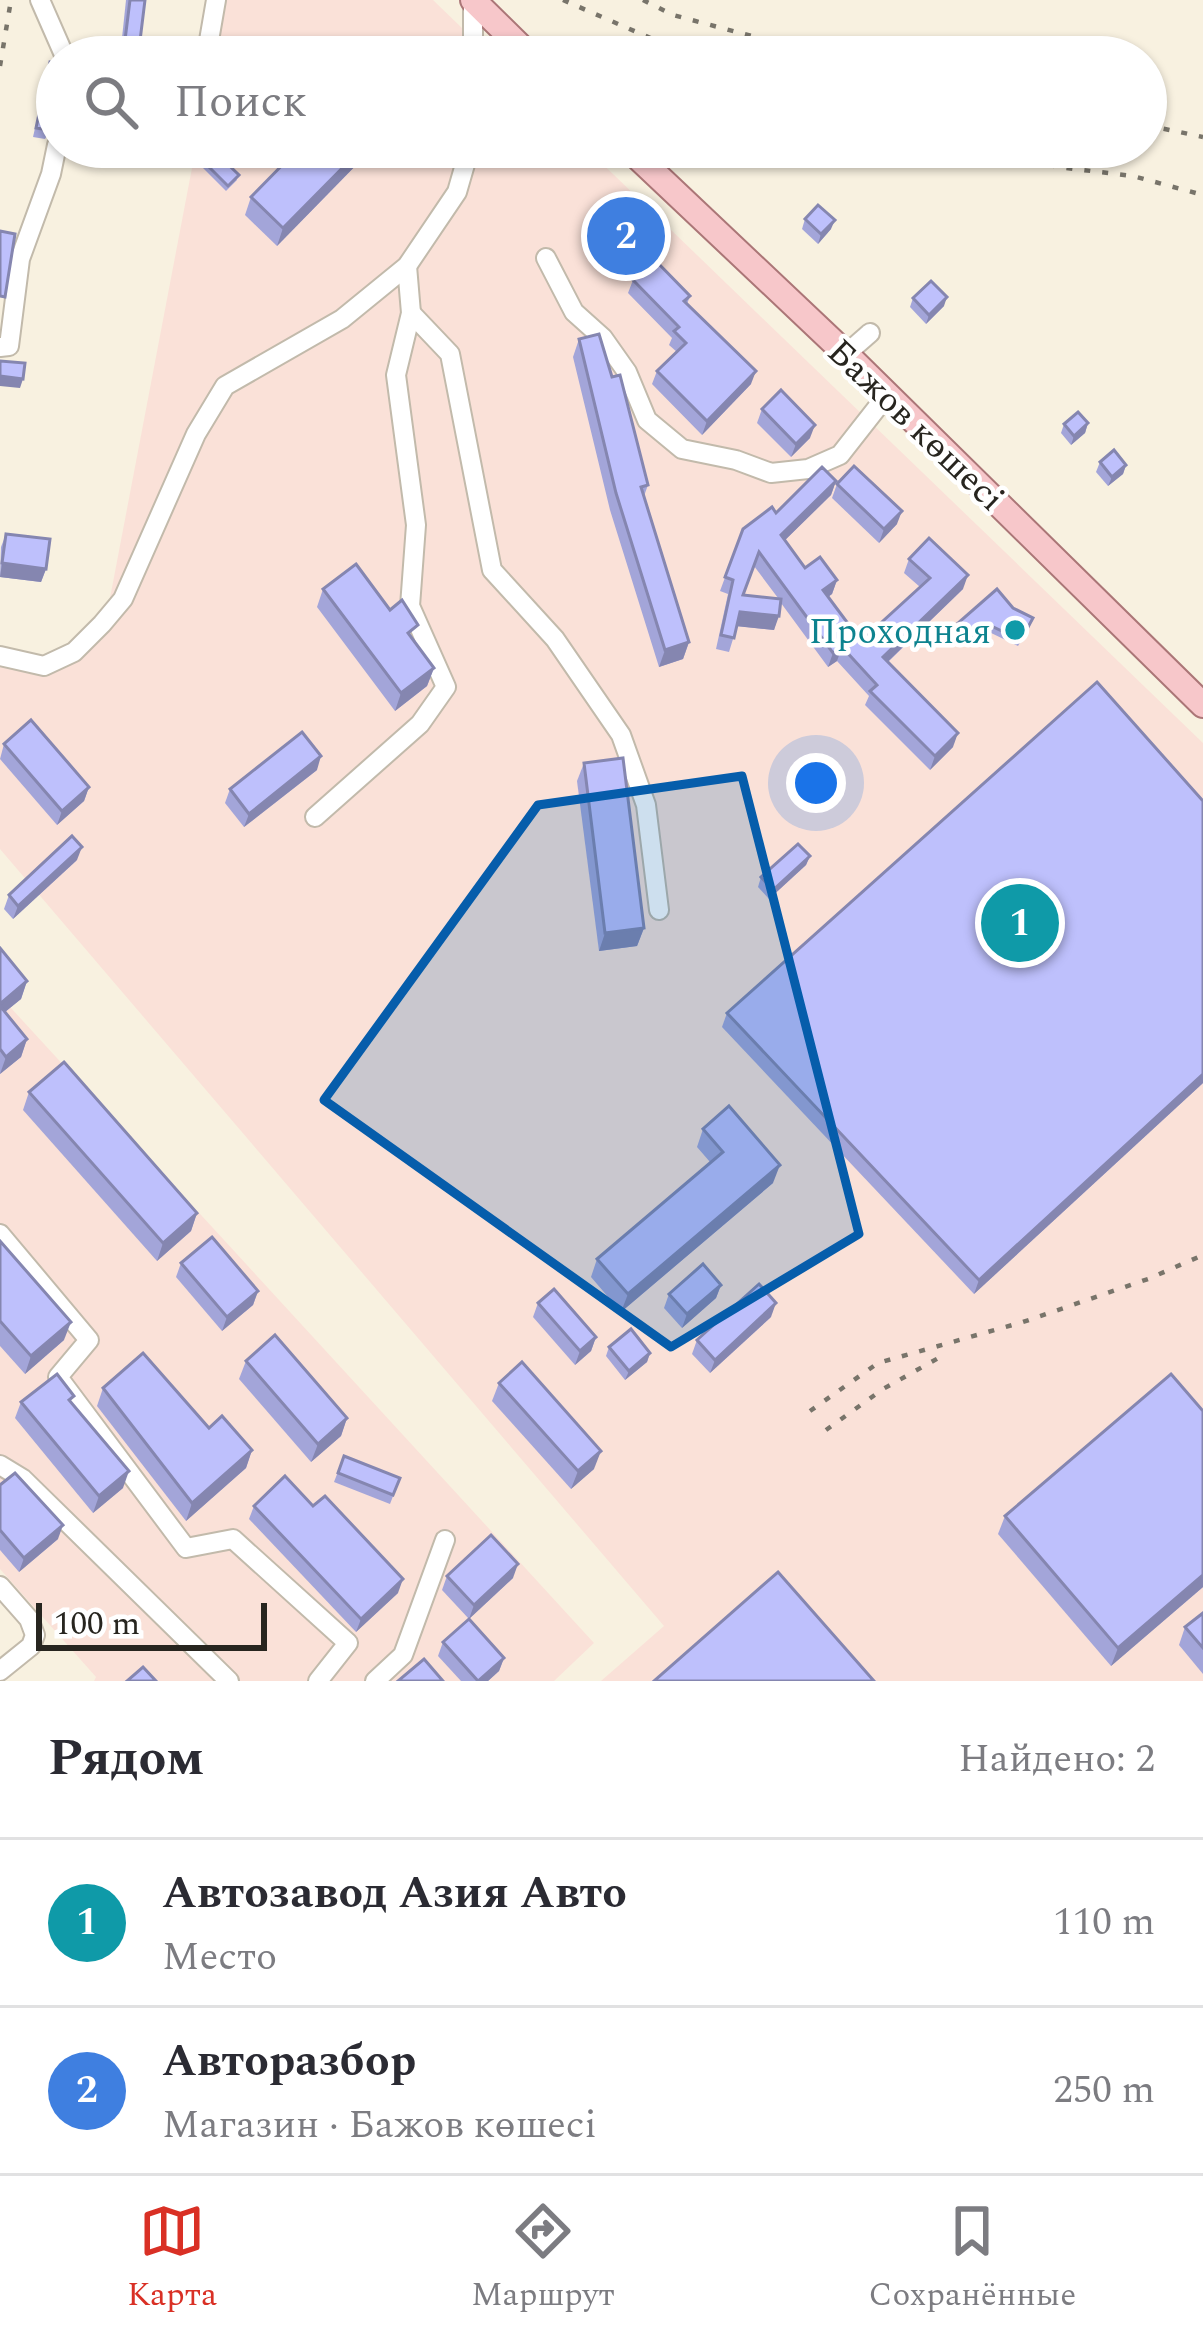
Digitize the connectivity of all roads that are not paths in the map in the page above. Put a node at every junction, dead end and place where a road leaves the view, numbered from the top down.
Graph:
1 (40, 0) edge
2 (216, 0) edge
3 (473, 0) edge
4 (55, 36) edge
5 (210, 36) edge
6 (473, 36) edge
7 (510, 36) edge
8 (52, 168) edge
9 (464, 168) edge
10 (649, 168) edge
11 (546, 257) dead end
12 (407, 266) junction
13 (411, 313) junction
14 (870, 333) dead end
15 (0, 347) edge
16 (846, 355) junction
17 (887, 395) junction
18 (0, 656) edge
19 (1203, 705) edge
20 (315, 817) dead end
21 (659, 910) dead end
22 (0, 1234) edge
23 (0, 1465) edge
24 (446, 1540) dead end
25 (0, 1586) edge
26 (0, 1671) edge
27 (229, 1681) edge
28 (318, 1681) edge
29 (375, 1681) edge

1 - 4 lane
2 - 5 lane
3 - 6 lane
3 - 7 main road
8 - 15 lane
9 - 12 lane
10 - 16 main road, Бажов көшесі
11 - 17 lane
12 - 13 lane
12 - 18 lane
13 - 20 lane
13 - 21 lane
14 - 16 lane
16 - 17 main road, Бажов көшесі
17 - 19 main road, Бажов көшесі
22 - 28 lane
23 - 27 lane
24 - 29 lane
25 - 26 lane

